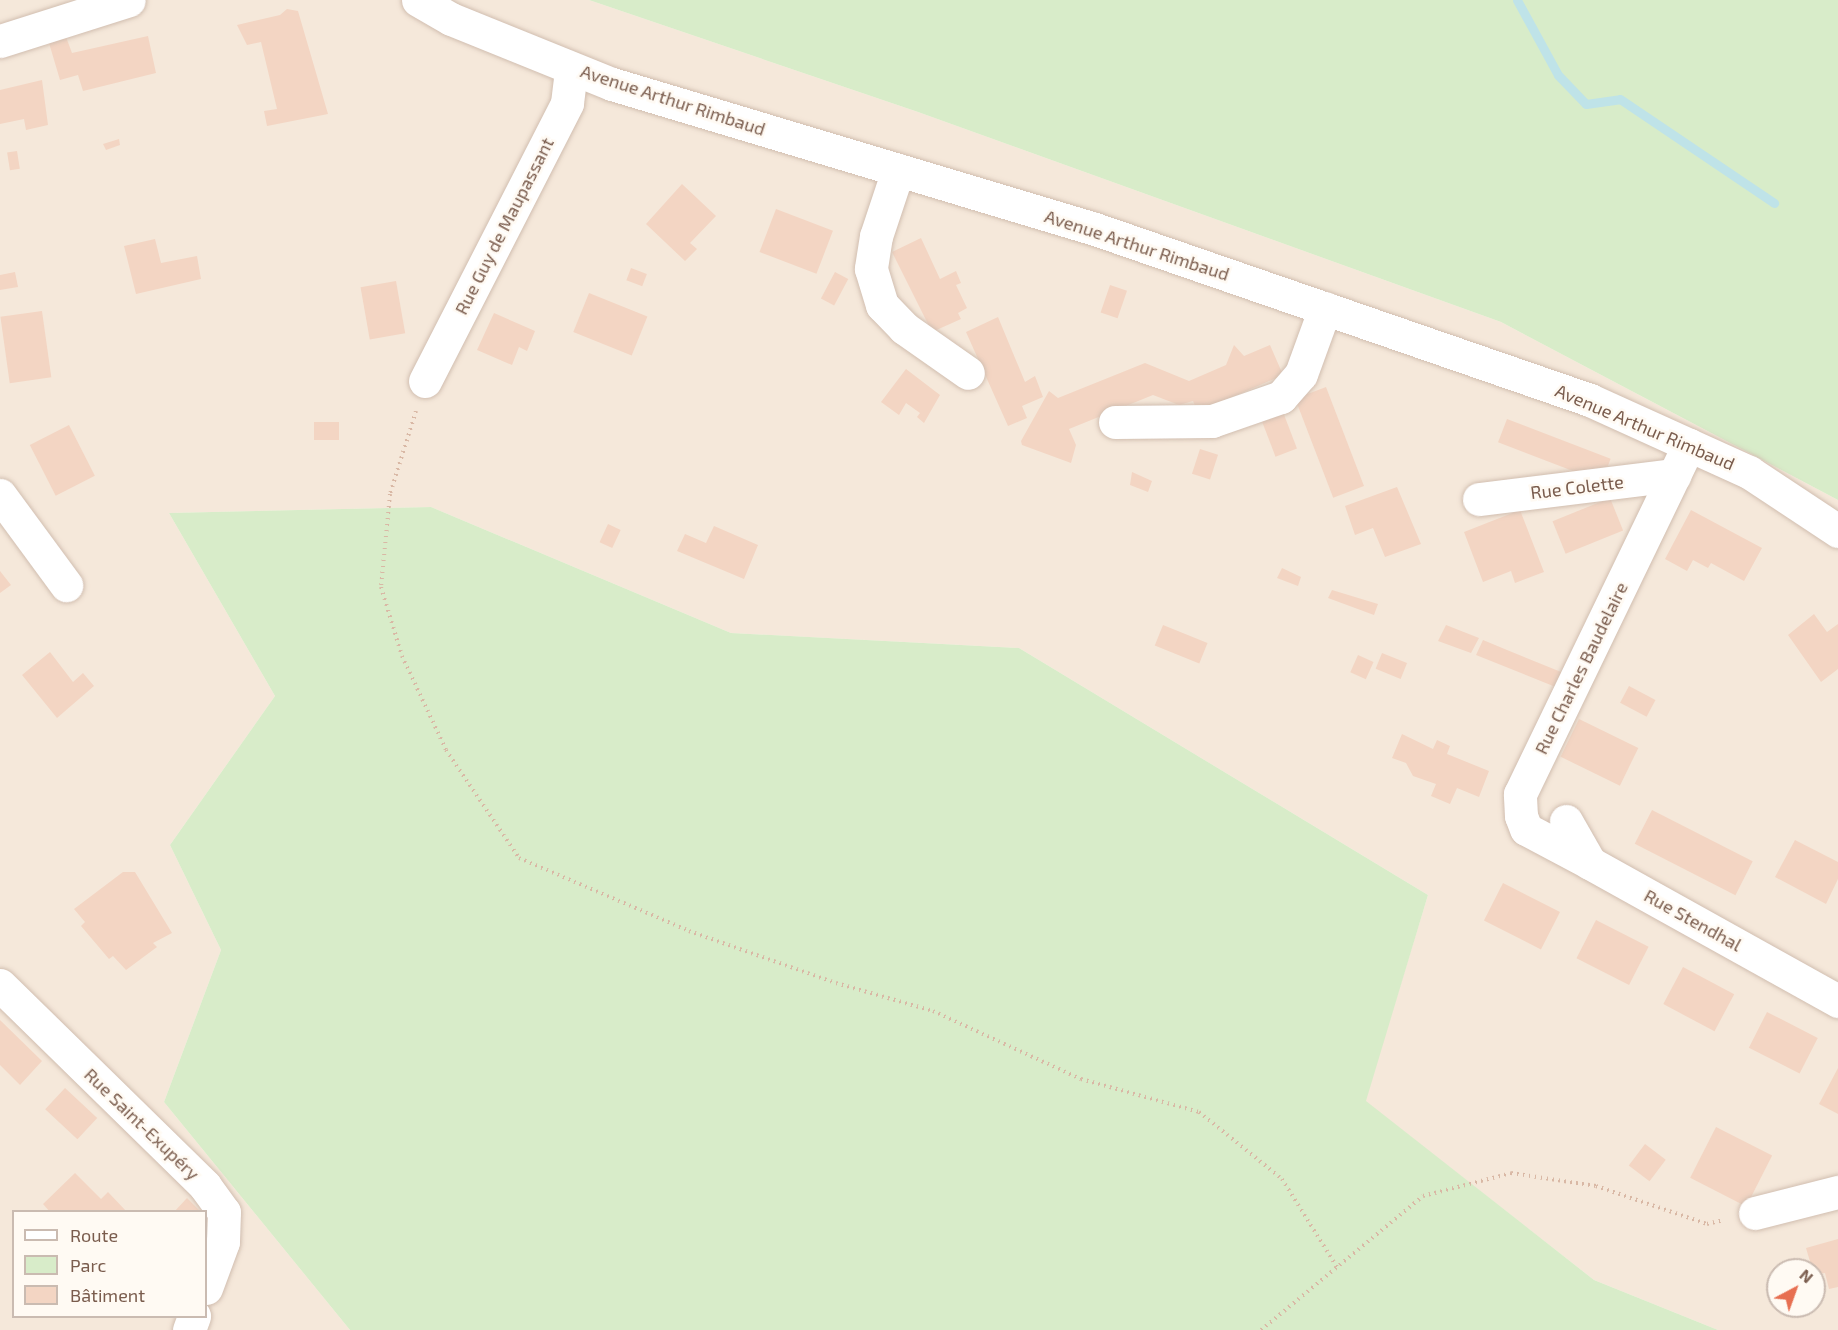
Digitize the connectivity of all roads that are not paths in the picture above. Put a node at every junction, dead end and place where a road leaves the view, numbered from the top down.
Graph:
1 (129, 0) edge
2 (418, 0) edge
3 (0, 41) edge
4 (571, 68) junction
5 (898, 170) junction
6 (1325, 308) junction
7 (968, 373) dead end
8 (425, 381) road end
9 (1115, 422) dead end
10 (1689, 445) junction
11 (1675, 475) junction
12 (0, 495) edge
13 (1479, 499) dead end
14 (1838, 531) edge
15 (66, 585) dead end
16 (1566, 821) dead end
17 (1590, 863) junction
18 (0, 985) edge
19 (1838, 1002) edge
20 (1838, 1191) edge
21 (1755, 1213) road end
22 (207, 1284) edge

1 - 3 street
2 - 4 street, Avenue Arthur Rimbaud
4 - 5 street, Avenue Arthur Rimbaud
4 - 8 street, Rue Guy de Maupassant
5 - 6 street, Avenue Arthur Rimbaud
5 - 7 street
6 - 9 street
6 - 10 street, Avenue Arthur Rimbaud
10 - 11 street, Rue Charles Baudelaire
10 - 14 street, Avenue Arthur Rimbaud
11 - 13 street, Rue Colette
11 - 17 street, Rue Charles Baudelaire
12 - 15 street
16 - 17 street
17 - 19 street, Rue Stendhal
18 - 22 street, Rue Saint-Exupéry
20 - 21 street

